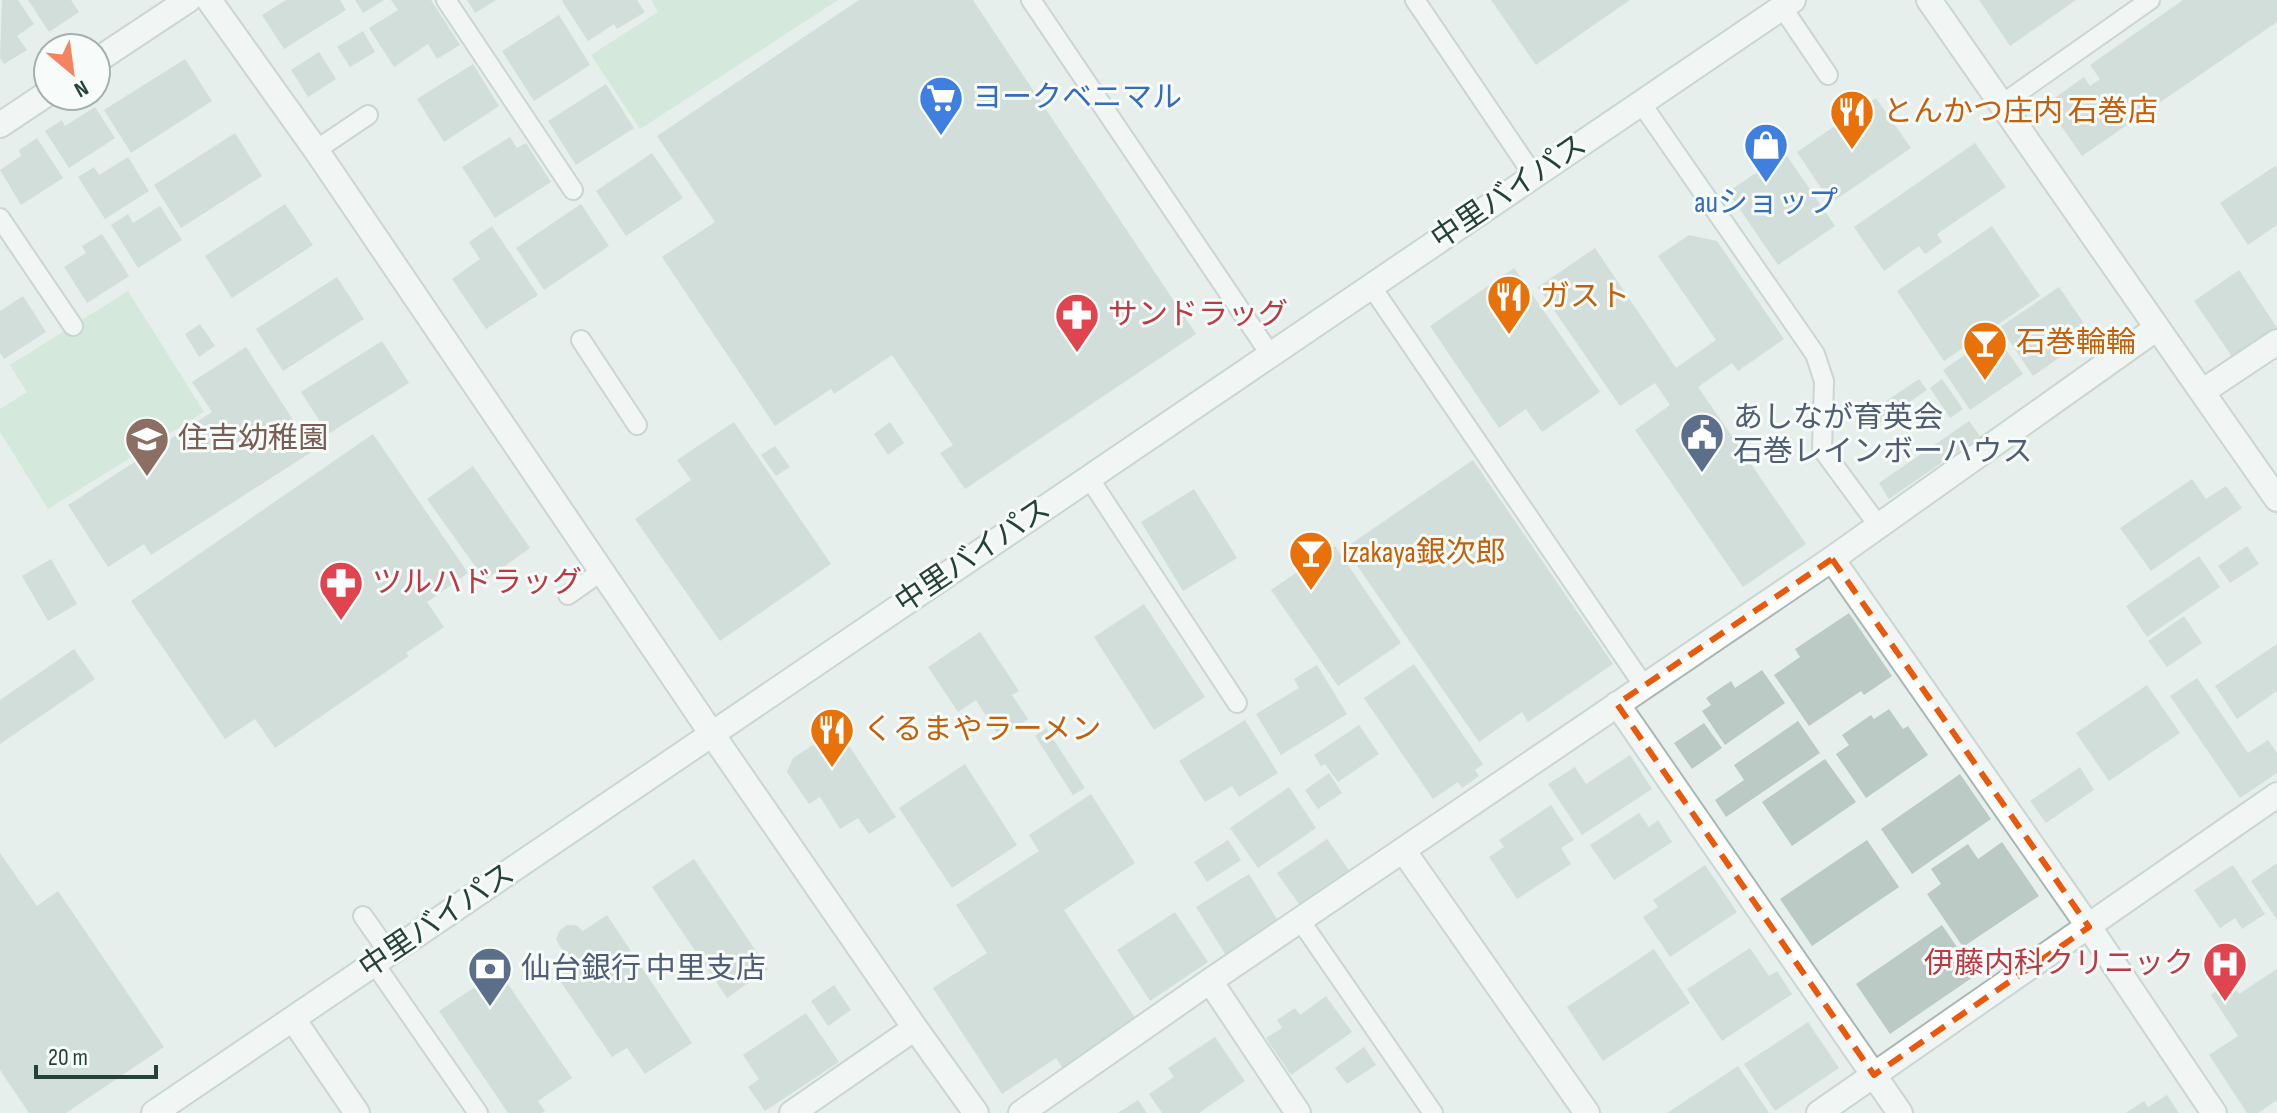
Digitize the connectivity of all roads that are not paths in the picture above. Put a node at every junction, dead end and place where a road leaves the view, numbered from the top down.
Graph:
1 (188, 0) edge
2 (209, 0) edge
3 (446, 0) edge
4 (1031, 0) edge
5 (1415, 0) edge
6 (1929, 0) edge
7 (2150, 0) edge
8 (1787, 4) edge
9 (112, 50) edge
10 (1828, 75) dead end
11 (1641, 103) junction
12 (32, 104) edge
13 (2002, 104) junction
14 (368, 115) dead end
15 (0, 125) edge
16 (316, 150) junction
17 (1534, 176) junction
18 (573, 190) dead end
19 (0, 218) edge
20 (1371, 286) junction
21 (73, 326) dead end
22 (2157, 328) junction
23 (581, 340) dead end
24 (2277, 342) edge
25 (1270, 354) junction
26 (2202, 392) junction
27 (637, 425) dead end
28 (1089, 478) junction
29 (2277, 499) edge
30 (1878, 525) junction
31 (1832, 559) junction
32 (602, 571) junction
33 (568, 595) dead end
34 (1644, 686) junction
35 (1237, 703) dead end
36 (1617, 704) junction
37 (712, 734) junction
38 (2277, 795) edge
39 (1403, 850) junction
40 (363, 916) dead end
41 (1300, 920) junction
42 (2089, 927) junction
43 (381, 958) junction
44 (1210, 981) junction
45 (293, 1019) junction
46 (915, 1028) junction
47 (1874, 1075) junction
48 (154, 1113) edge
49 (357, 1113) edge
50 (478, 1113) edge
51 (792, 1113) edge
52 (976, 1113) edge
53 (1021, 1113) edge
54 (1298, 1113) edge
55 (1433, 1113) edge
56 (1587, 1113) edge
57 (1819, 1113) edge
58 (1900, 1113) edge
59 (2214, 1113) edge

1 - 9 street
2 - 16 street
3 - 18 lane
4 - 25 lane
5 - 17 lane
6 - 13 street
7 - 13 lane
8 - 10 lane
8 - 11 street, 中里バイパス
11 - 17 street, 中里バイパス
11 - 30 lane
12 - 15 street
13 - 22 street
14 - 16 lane
16 - 32 street
17 - 20 street, 中里バイパス
19 - 21 lane
20 - 25 street, 中里バイパス
20 - 34 lane
22 - 26 street
22 - 30 street
23 - 27 lane
24 - 26 street
25 - 28 street, 中里バイパス
26 - 29 street
28 - 35 lane
28 - 37 street, 中里バイパス
30 - 31 street
31 - 34 street
31 - 42 street
32 - 33 lane
32 - 37 street
34 - 36 street
36 - 39 street
36 - 47 street
37 - 43 street, 中里バイパス
37 - 46 street
38 - 42 street
39 - 41 street
39 - 56 street
40 - 43 lane
41 - 44 street
41 - 55 lane
42 - 47 street
42 - 59 street
43 - 45 street, 中里バイパス
43 - 50 lane
44 - 53 street
44 - 54 street
45 - 48 street, 中里バイパス
45 - 49 street
46 - 51 street
46 - 52 street
47 - 57 street
47 - 58 street

